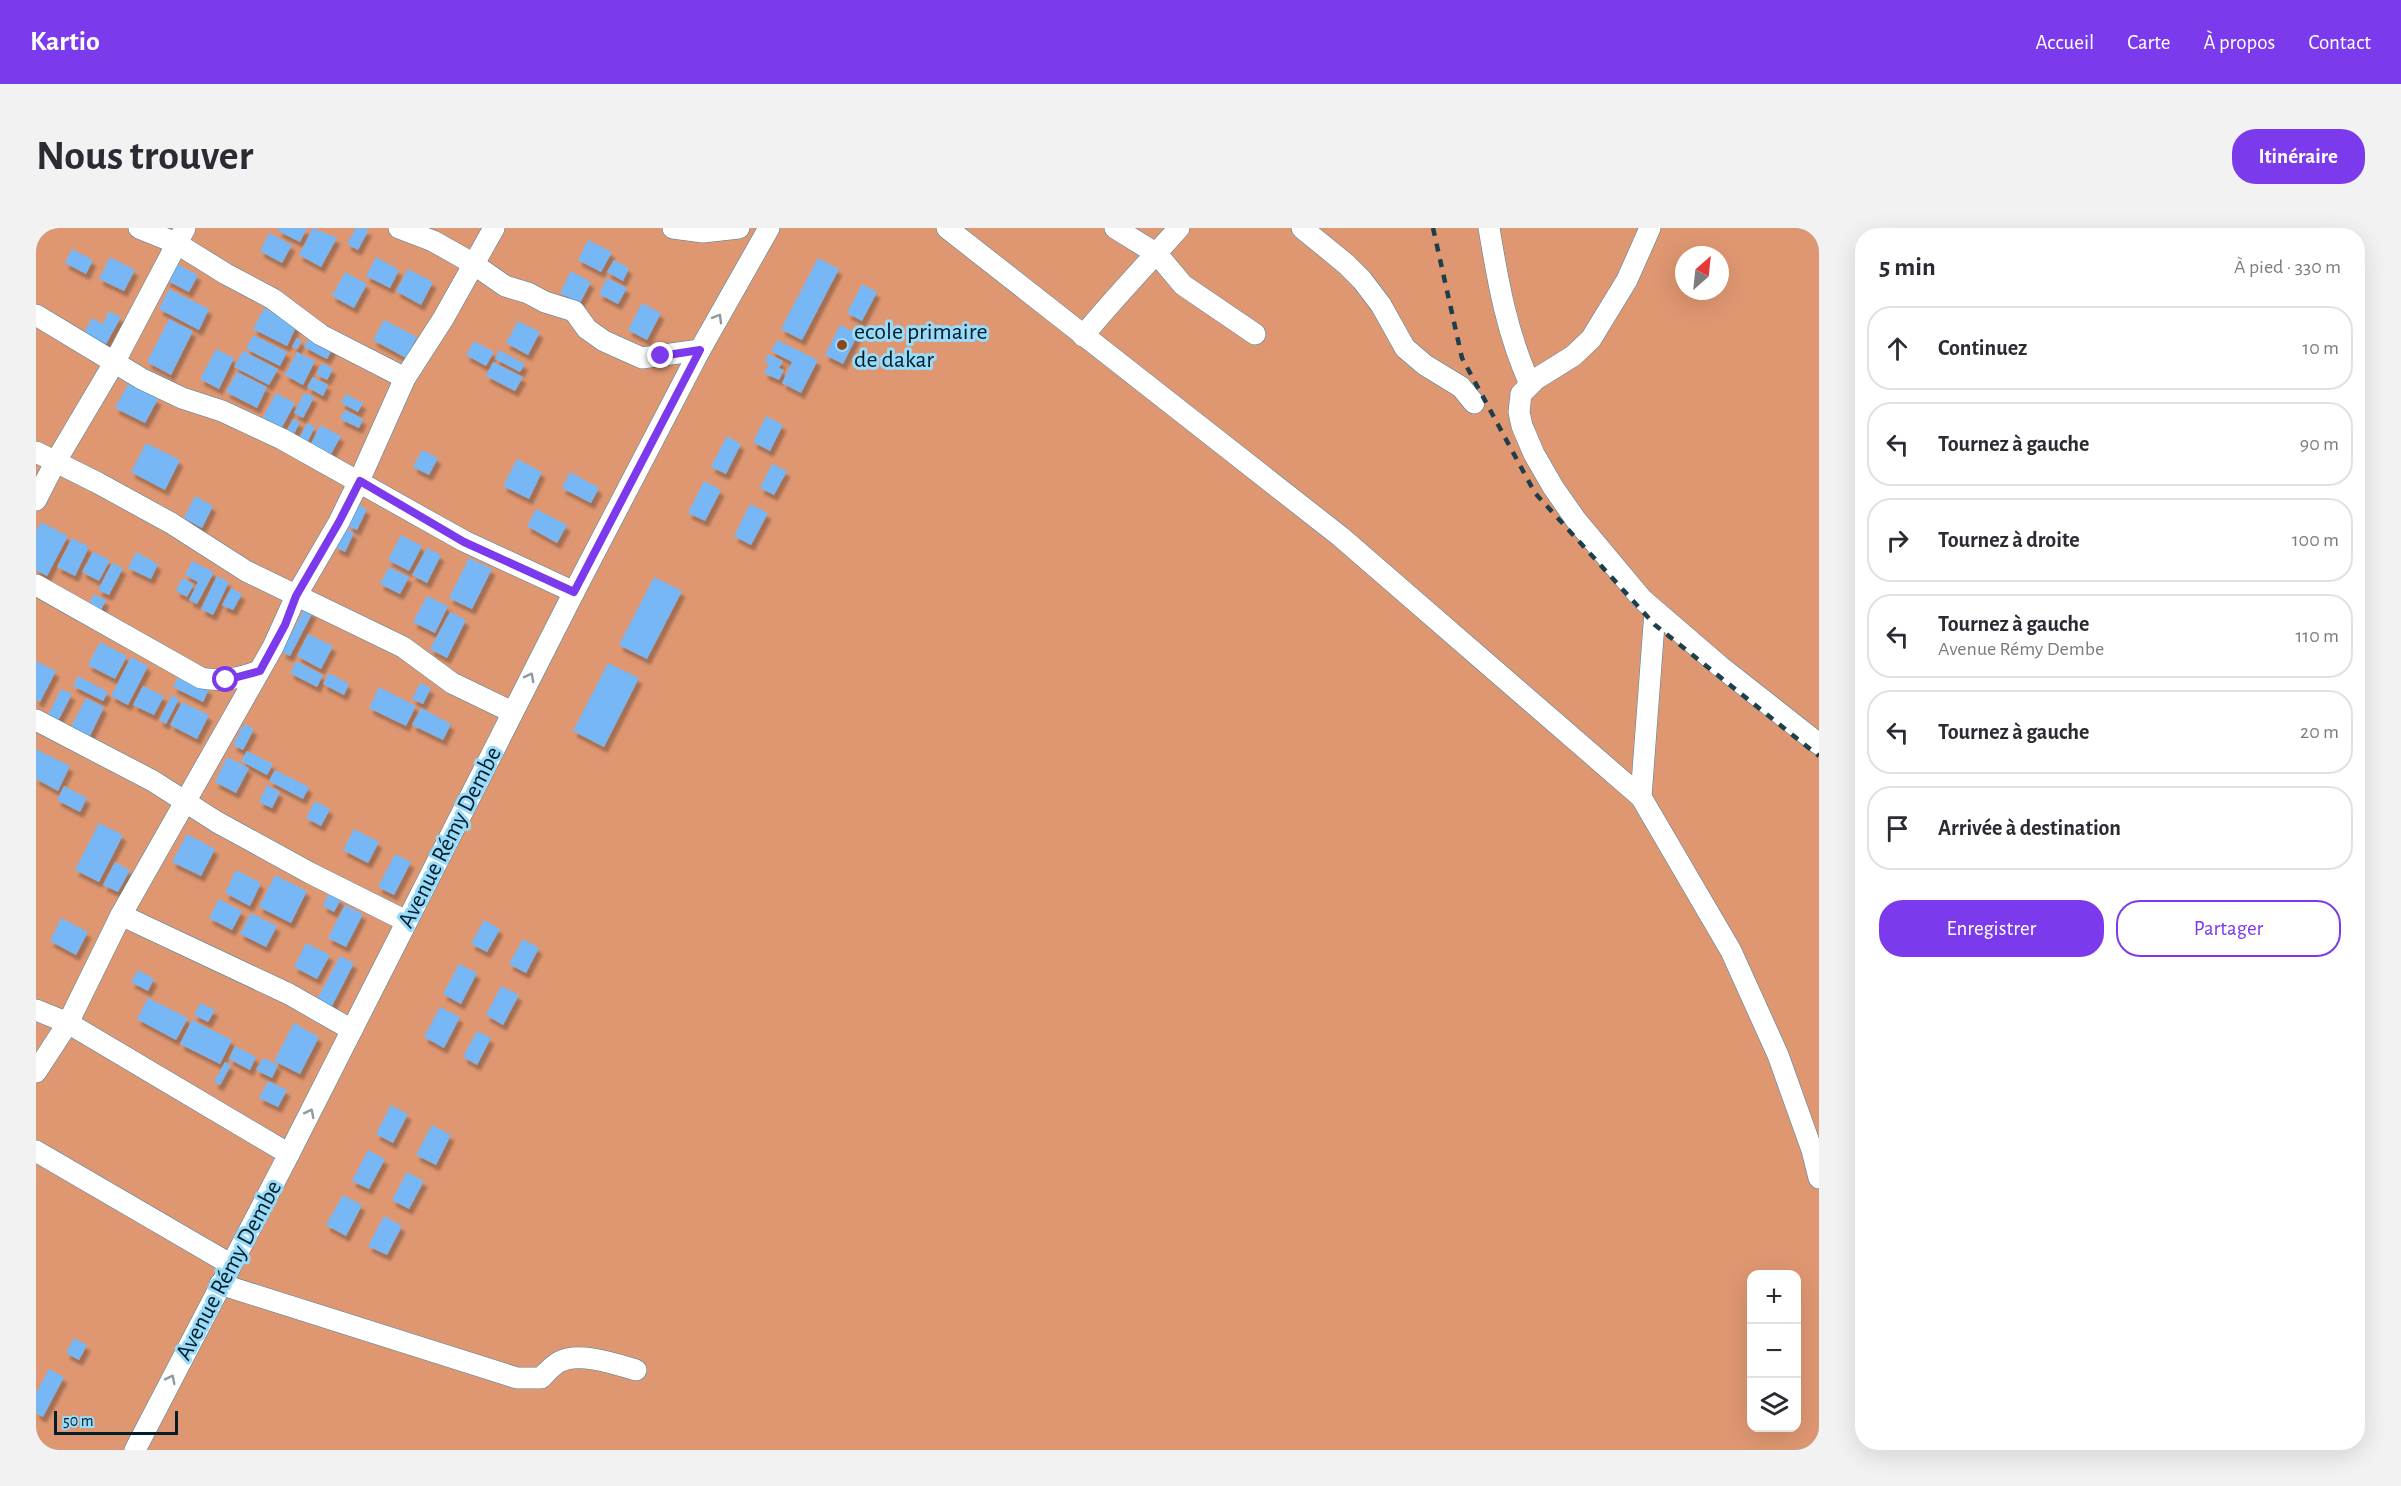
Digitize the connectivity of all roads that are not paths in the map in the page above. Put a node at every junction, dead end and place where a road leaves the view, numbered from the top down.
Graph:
1 (139, 228) edge
2 (399, 228) edge
3 (494, 228) edge
4 (673, 228) edge
5 (739, 228) edge
6 (769, 228) edge
7 (947, 228) edge
8 (1115, 228) edge
9 (1179, 228) edge
10 (1302, 228) edge
11 (1489, 228) edge
12 (1650, 228) edge
13 (181, 236) edge
14 (1157, 254) junction
15 (472, 263) junction
16 (36, 315) edge
17 (1255, 334) dead end
18 (1083, 336) junction
19 (700, 350) junction
20 (114, 363) junction
21 (405, 378) junction
22 (1530, 384) junction
23 (1474, 403) dead end
24 (36, 452) edge
25 (56, 461) junction
26 (360, 481) junction
27 (36, 500) edge
28 (36, 585) edge
29 (574, 592) junction
30 (296, 596) junction
31 (1655, 611) junction
32 (260, 671) junction
33 (512, 712) junction
34 (36, 720) edge
35 (1819, 744) edge
36 (1641, 797) junction
37 (186, 803) junction
38 (122, 915) junction
39 (406, 921) junction
40 (36, 1010) edge
41 (68, 1023) junction
42 (352, 1030) junction
43 (36, 1072) edge
44 (36, 1151) edge
45 (289, 1154) junction
46 (1819, 1178) edge
47 (230, 1264) junction
48 (220, 1284) junction
49 (636, 1370) dead end
50 (135, 1450) edge

1 - 13 street
2 - 15 street
3 - 15 street
4 - 5 street
19 -> 6 street, Avenue Rémy Dembe
7 - 18 street
8 - 14 street
9 - 14 street
10 - 23 street
11 - 22 street
12 - 22 street
13 - 20 street
13 - 21 street
14 - 17 street
14 - 18 street
15 - 19 street
15 - 21 street
16 - 20 street
18 - 36 street
19 - 29 street, Avenue Rémy Dembe
20 - 25 street
20 - 26 street
21 - 26 street
22 - 31 street
24 - 25 street
25 - 27 street
25 - 30 street
26 - 29 street
26 - 30 street
28 - 32 street
33 -> 29 street, Avenue Rémy Dembe
30 - 32 street
30 - 33 street
31 - 35 street
31 - 36 street
32 - 37 street
33 - 39 street, Avenue Rémy Dembe
34 - 37 street
36 - 46 street
37 - 38 street
37 - 39 street
38 - 41 street
38 - 42 street
39 - 42 street, Avenue Rémy Dembe
40 - 41 street
41 - 43 street
41 - 45 street
45 -> 42 street, Avenue Rémy Dembe
44 - 47 street
45 - 47 street, Avenue Rémy Dembe
47 - 48 street, Avenue Rémy Dembe
48 - 49 street
50 -> 48 street, Avenue Rémy Dembe

